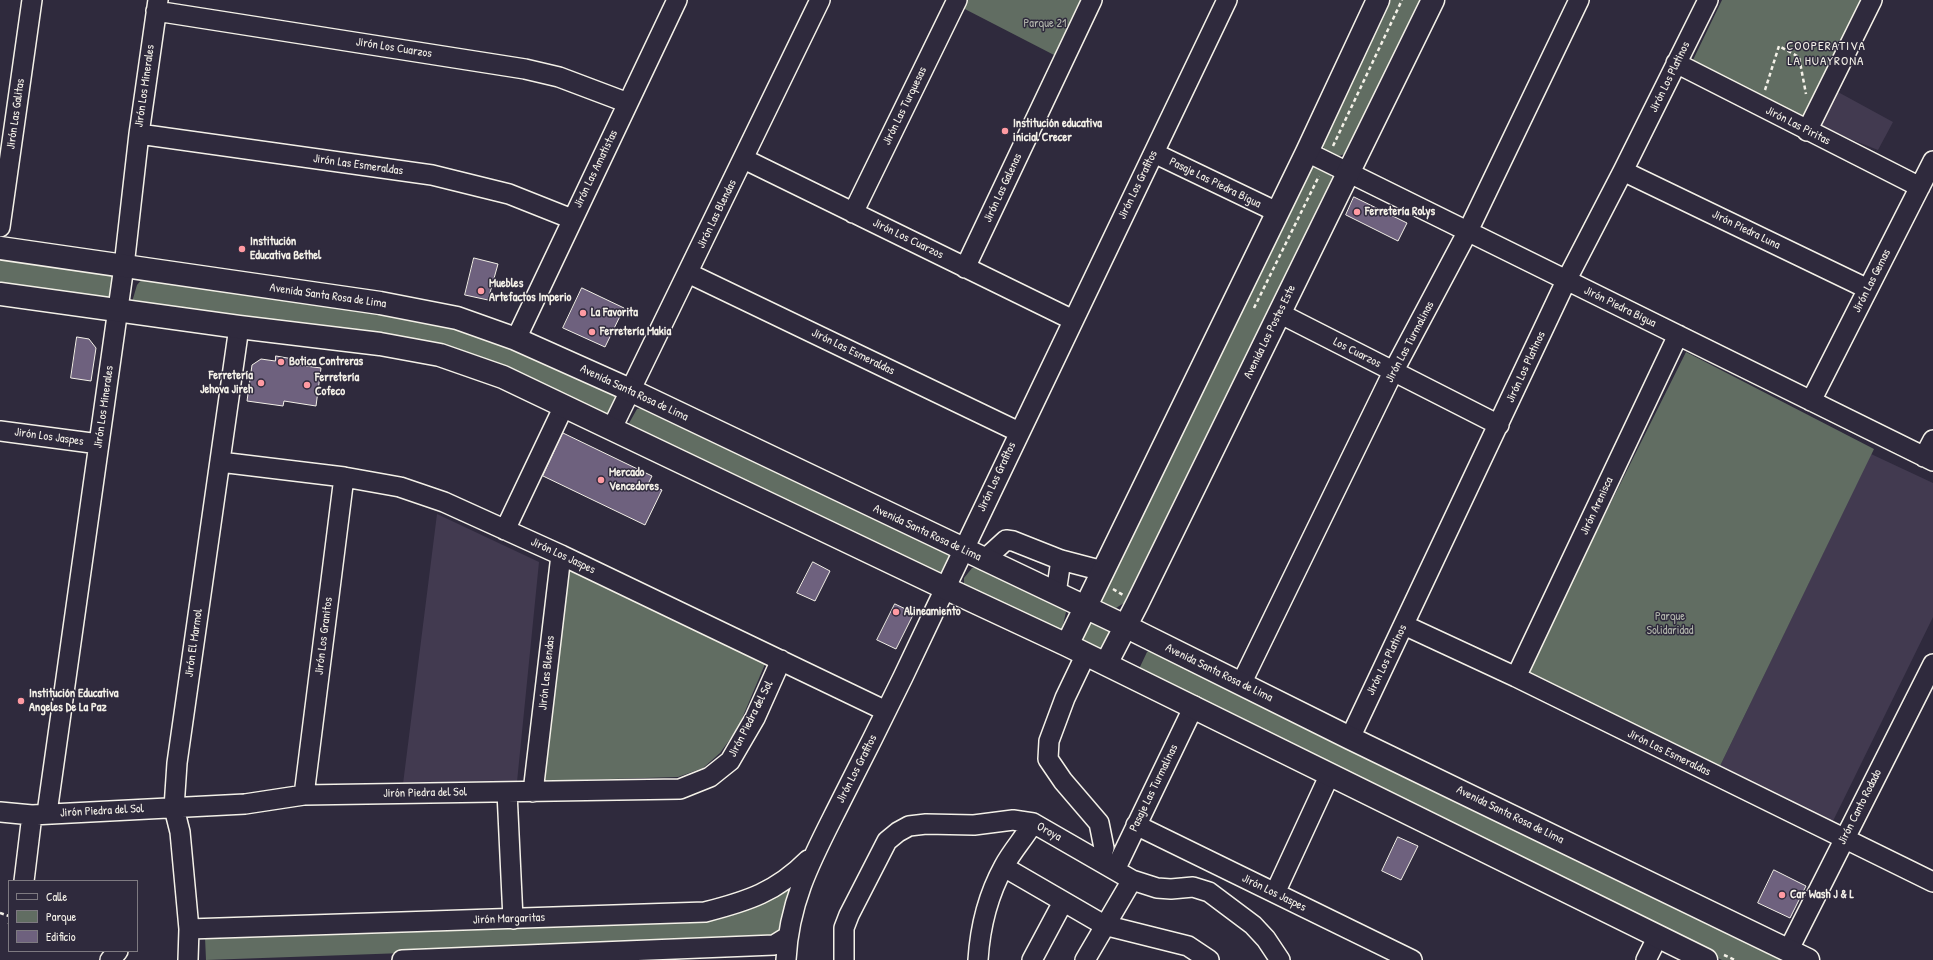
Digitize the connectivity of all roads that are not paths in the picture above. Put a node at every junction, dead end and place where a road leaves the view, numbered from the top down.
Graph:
1 (32, 0) edge
2 (677, 0) edge
3 (820, 0) edge
4 (957, 0) edge
5 (1092, 0) edge
6 (1378, 0) edge
7 (1433, 0) edge
8 (1579, 0) edge
9 (1708, 0) edge
10 (1872, 0) edge
11 (1223, 1) edge
12 (157, 5) edge
13 (1676, 63) junction
14 (628, 103) junction
15 (8, 115) edge
16 (1807, 131) junction
17 (139, 134) junction
18 (1307, 152) junction
19 (1154, 153) junction
20 (744, 159) junction
21 (1933, 161) edge
22 (1623, 171) junction
23 (1349, 173) junction
24 (1920, 187) junction
25 (853, 212) junction
26 (1277, 212) junction
27 (572, 220) junction
28 (0, 227) edge
29 (1468, 232) junction
30 (0, 248) edge
31 (124, 266) junction
32 (965, 268) junction
33 (688, 273) junction
34 (1566, 281) junction
35 (1868, 289) junction
36 (0, 294) edge
37 (118, 311) junction
38 (1279, 313) junction
39 (1073, 320) junction
40 (239, 327) junction
41 (1678, 335) junction
42 (516, 339) junction
43 (1393, 372) junction
44 (630, 390) junction
45 (1811, 401) junction
46 (564, 406) junction
47 (1499, 425) junction
48 (612, 428) junction
49 (0, 431) edge
50 (1019, 432) junction
51 (1933, 440) edge
52 (99, 444) junction
53 (1929, 459) edge
54 (220, 462) junction
55 (344, 477) junction
56 (505, 530) junction
57 (963, 550) junction
58 (561, 555) junction
59 (984, 560) junction
60 (1060, 560) junction
61 (1103, 571) junction
62 (945, 588) junction
63 (1056, 593) junction
64 (1086, 607) junction
65 (1404, 625) junction
66 (1125, 626) junction
67 (1067, 645) junction
68 (1086, 654) junction
69 (781, 660) junction
70 (1106, 664) junction
71 (1933, 664) edge
72 (1516, 677) junction
73 (1241, 684) junction
74 (1194, 706) junction
75 (886, 711) junction
76 (1350, 738) junction
77 (1330, 774) junction
78 (507, 792) junction
79 (534, 792) junction
80 (304, 795) junction
81 (174, 808) junction
82 (0, 812) edge
83 (40, 814) junction
84 (1033, 824) junction
85 (1136, 825) junction
86 (1844, 839) junction
87 (813, 855) junction
88 (1107, 866) junction
89 (1004, 867) junction
90 (24, 880) edge
91 (1132, 880) junction
92 (1933, 882) edge
93 (1275, 893) junction
94 (1063, 902) junction
95 (513, 919) junction
96 (1104, 925) junction
97 (189, 929) junction
98 (1658, 936) junction
99 (787, 938) junction
100 (1788, 951) junction
101 (117, 952) edge
102 (518, 957) edge
103 (110, 960) edge
104 (188, 960) edge
105 (402, 960) edge
106 (786, 960) edge
107 (844, 960) edge
108 (978, 960) edge
109 (1032, 960) edge
110 (1085, 960) edge
111 (1209, 960) edge
112 (1280, 960) edge
113 (1412, 960) edge
114 (1646, 960) edge
115 (1706, 960) edge
116 (1808, 960) edge

1 - 15 street, Jirón Las Galitas
2 - 14 street, Jirón Las Amatistas
3 - 20 street, Jirón Las Blendas
4 - 25 street, Jirón Las Turquesas
5 - 32 street, Jirón Las Galenas
6 - 18 main road
7 - 23 main road, Avenida Los Postes Este
8 - 29 street, Jirón Las Turmalinas
9 - 13 street, Jirón Los Platinos
10 - 16 street
11 - 19 street, Jirón Los Grafitos
12 - 14 street, Jirón Los Cuarzos
12 - 17 street, Jirón Los Minerales
13 - 16 street, Jirón Las Piritas
13 - 22 street, Jirón Los Platinos
14 - 27 street, Jirón Las Amatistas
15 - 28 street, Jirón Las Galitas
16 - 24 street, Jirón Las Piritas
17 - 27 street, Jirón Las Esmeraldas
17 - 31 street, Jirón Los Minerales
18 - 23 street, Jirón Piedra Bigua
18 - 26 main road
19 - 26 street, Pasaje Las Piedra Bigua
19 - 39 street, Jirón Los Grafitos
20 - 25 street, Jirón Los Cuarzos
20 - 33 street, Jirón Las Blendas
21 - 24 street, Jirón Las Gemas
22 - 34 street, Jirón Los Platinos
22 - 35 street, Jirón Piedra Luna
23 - 29 street, Jirón Piedra Bigua
23 - 38 main road, Avenida Los Postes Este
24 - 35 street, Jirón Las Gemas
25 - 32 street, Jirón Los Cuarzos
26 - 61 main road
27 - 42 street, Jirón Las Amatistas
29 - 34 street, Jirón Piedra Bigua
29 - 43 street, Jirón Las Turmalinas
30 - 31 main road, Avenida Santa Rosa de Lima
31 - 37 street, Jirón Los Minerales
31 - 42 main road, Avenida Santa Rosa de Lima
32 - 39 street, Jirón Los Cuarzos
33 - 44 street, Jirón Las Blendas
33 - 50 street, Jirón Las Esmeraldas
34 - 41 street, Jirón Piedra Bigua
34 - 47 street, Jirón Los Platinos
35 - 45 street, Jirón Las Gemas
36 - 37 main road
37 - 40 main road
37 - 52 street, Jirón Los Minerales
38 - 43 street, Los Cuarzos
38 - 66 main road, Avenida Los Postes Este
39 - 50 street, Jirón Los Grafitos
40 - 46 main road
40 - 54 street, Jirón El Marmol
41 - 45 street, Jirón Piedra Bigua
41 - 72 street, Jirón Arenisca
42 - 44 main road, Avenida Santa Rosa de Lima
43 - 47 street, Los Cuarzos
43 - 73 street, Jirón Las Turmalinas
44 - 48 street, Jirón Las Blendas
44 - 57 main road, Avenida Santa Rosa de Lima
45 - 53 street, Jirón Piedra Bigua
46 - 48 main road
46 - 56 street
47 - 65 street, Jirón Los Platinos
48 - 62 main road
49 - 52 street, Jirón Los Jaspes
50 - 57 street, Jirón Los Grafitos
51 - 53 street
52 - 83 street, Jirón Los Minerales
54 - 55 street, Jirón Los Jaspes
54 - 81 street, Jirón El Marmol
55 - 56 street, Jirón Los Jaspes
55 - 80 street, Jirón Los Granitos
56 - 58 street, Jirón Los Jaspes
57 - 59 main road, Avenida Santa Rosa de Lima
57 - 62 street, Jirón Los Grafitos
58 - 69 street, Jirón Los Jaspes
58 - 79 street, Jirón Las Blendas
59 - 60 street
59 - 63 main road, Avenida Santa Rosa de Lima
60 - 61 street
60 - 63 street
61 - 64 main road
62 - 67 main road
62 - 75 street, Jirón Los Grafitos
63 - 64 main road, Avenida Santa Rosa de Lima
64 - 66 main road, Avenida Santa Rosa de Lima
64 - 67 main road
65 - 72 street, Jirón Las Esmeraldas
65 - 76 street, Jirón Los Platinos
66 - 70 main road, Avenida Los Postes Este
66 - 73 main road, Avenida Santa Rosa de Lima
67 - 68 main road
68 - 70 main road
68 - 88 street
69 - 75 street, Jirón Los Jaspes
69 - 79 street, Jirón Piedra del Sol
70 - 74 main road
71 - 86 street, Jirón Canto Rodado
72 - 86 street, Jirón Las Esmeraldas
73 - 76 main road, Avenida Santa Rosa de Lima
74 - 77 main road
74 - 85 street, Pasaje Las Turmalinas
75 - 87 street, Jirón Los Grafitos
76 - 100 main road, Avenida Santa Rosa de Lima
77 - 93 street
77 - 98 main road
78 - 79 street, Jirón Piedra del Sol
78 - 80 street, Jirón Piedra del Sol
78 - 95 street
80 - 81 street, Jirón Piedra del Sol
81 - 83 street, Jirón Piedra del Sol
81 - 97 street, Jirón El Marmol
82 - 83 street, Jirón Piedra del Sol
83 - 90 street, Jirón Los Minerales
84 - 88 street, Oroya
84 - 89 street
84 - 107 street, Oroya
85 - 88 street, Pasaje Las Turmalinas
85 - 93 street, Jirón Los Jaspes
86 - 92 street, Jirón Las Esmeraldas
86 - 100 street, Jirón Canto Rodado
87 - 95 street, Jirón Margaritas
87 - 99 street, Jirón Los Grafitos
88 - 91 street, Oroya
89 - 94 street
89 - 108 street
91 - 96 street
91 - 112 street, Oroya
93 - 113 street, Jirón Los Jaspes
94 - 96 street
94 - 109 street
95 - 97 street, Jirón Margaritas
96 - 110 street
96 - 111 street
97 - 104 street, Jirón El Marmol
98 - 114 street
98 - 115 main road
99 - 102 street
99 - 106 street, Jirón Los Grafitos
100 - 116 main road, Avenida Santa Rosa de Lima
101 - 103 street
102 - 105 street

